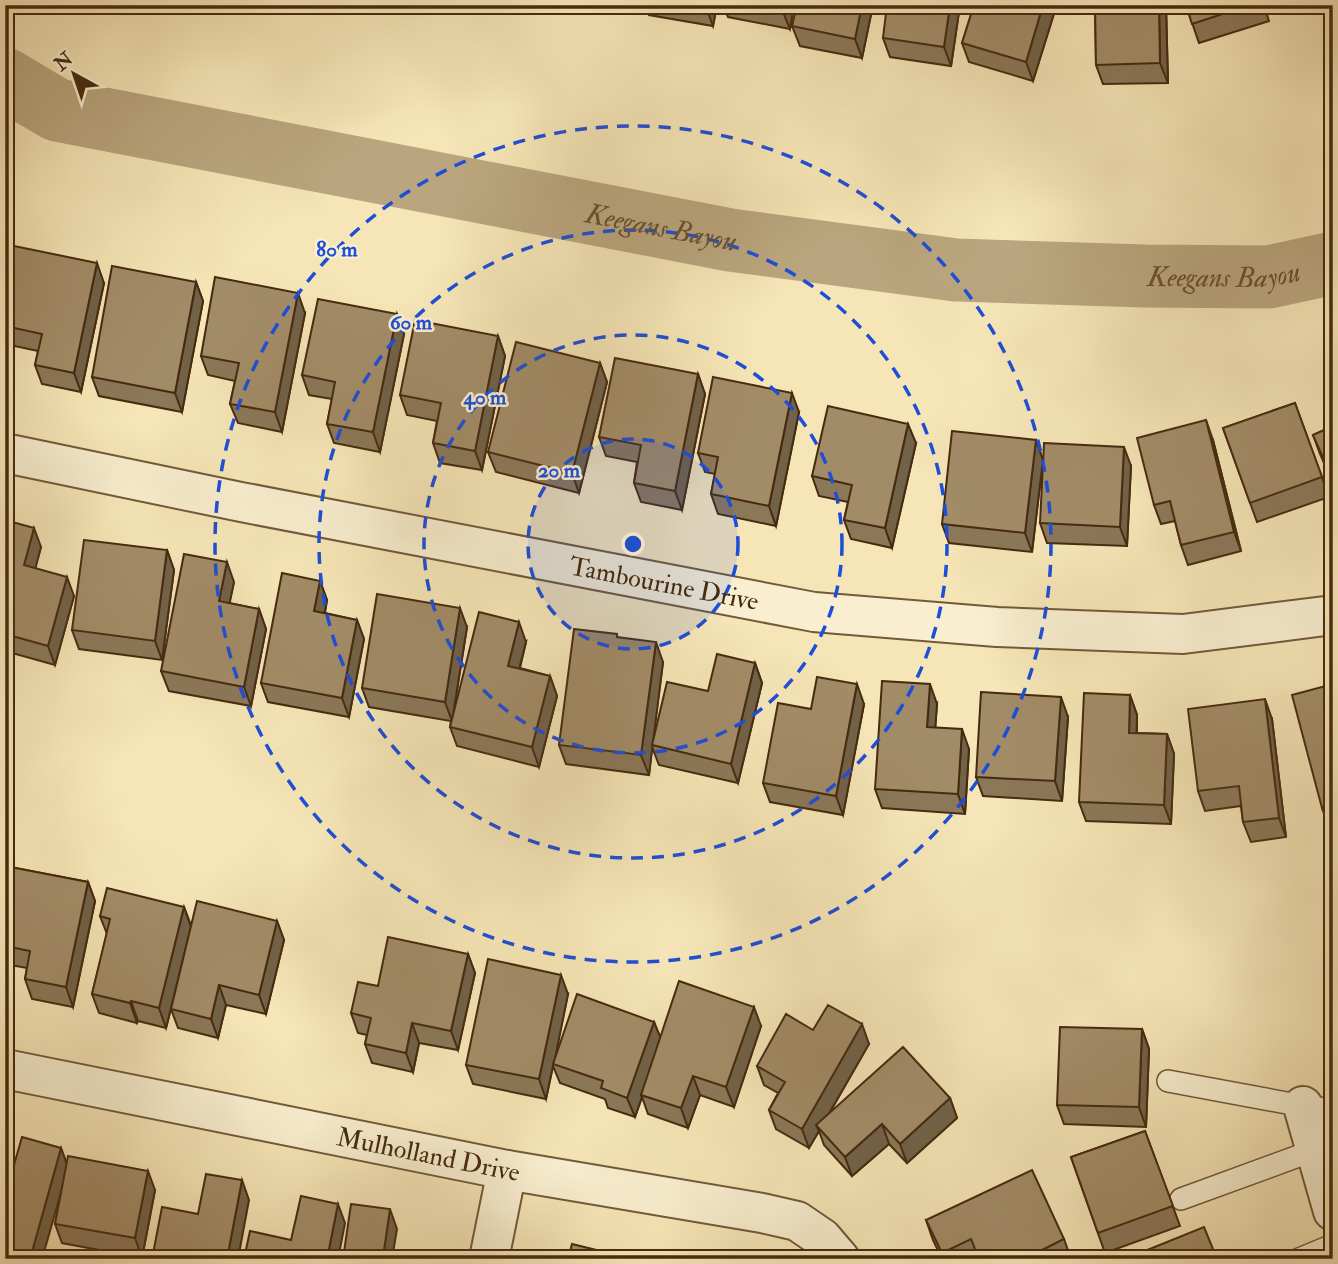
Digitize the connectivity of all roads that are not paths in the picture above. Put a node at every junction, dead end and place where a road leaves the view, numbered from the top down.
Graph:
1 (5, 453) edge
2 (1333, 615) edge
3 (5, 1069) edge
4 (1168, 1081) dead end
5 (1318, 1108) edge
6 (1315, 1150) junction
7 (507, 1170) junction
8 (1181, 1199) dead end
9 (1333, 1211) edge
10 (1333, 1245) edge
11 (489, 1259) edge
12 (840, 1259) edge
13 (1299, 1259) edge

1 - 2 street, Tambourine Drive
3 - 7 street, Mulholland Drive
4 - 5 lane
5 - 6 street
6 - 8 lane
6 - 9 street
7 - 11 street
7 - 12 street, Mulholland Drive
10 - 13 lane

